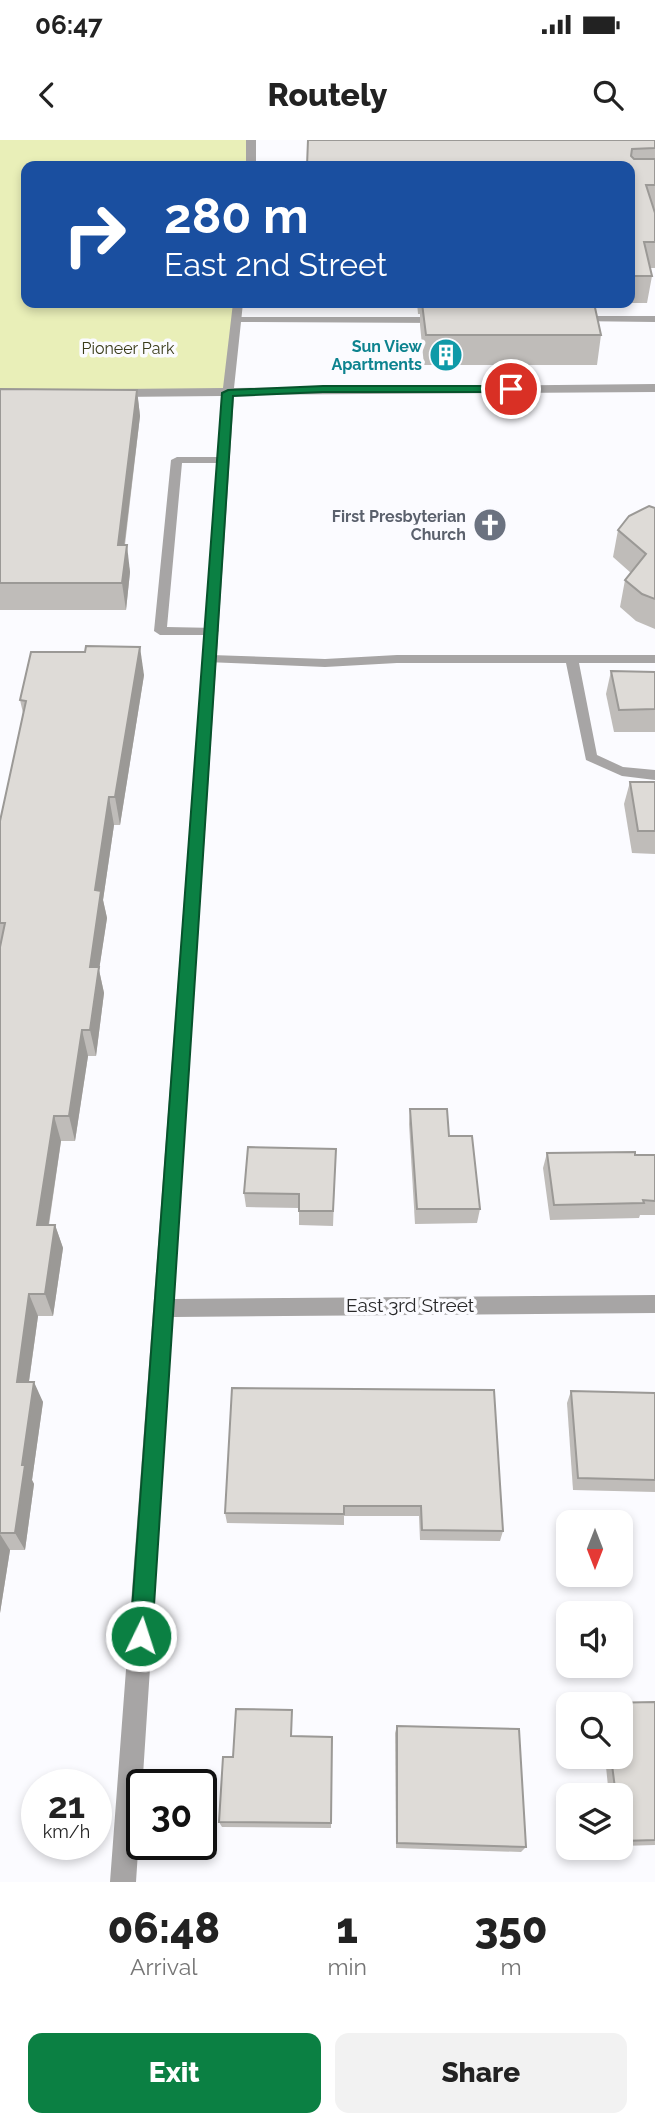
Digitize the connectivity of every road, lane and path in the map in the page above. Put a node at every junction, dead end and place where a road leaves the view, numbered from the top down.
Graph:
1 (251, 140) edge
2 (251, 161) edge
3 (238, 308) edge
4 (571, 319) edge
5 (655, 319) edge
6 (237, 320) junction
7 (446, 320) edge
8 (655, 388) edge
9 (106, 393) edge
10 (228, 393) junction
11 (223, 460) junction
12 (212, 631) junction
13 (211, 659) junction
14 (572, 659) junction
15 (654, 663) edge
16 (655, 775) edge
17 (655, 1304) edge
18 (165, 1308) junction
19 (123, 1882) edge

1 - 2 street
3 - 6 street
4 - 5 lane
6 - 7 lane
6 - 10 street
8 - 10 street
9 - 10 street
10 - 11 street
11 - 12 street
11 - 12 lane
12 - 13 street
13 - 14 lane
13 - 18 street
14 - 15 lane
14 - 16 lane
17 - 18 street, East 3rd Street
18 - 19 street

